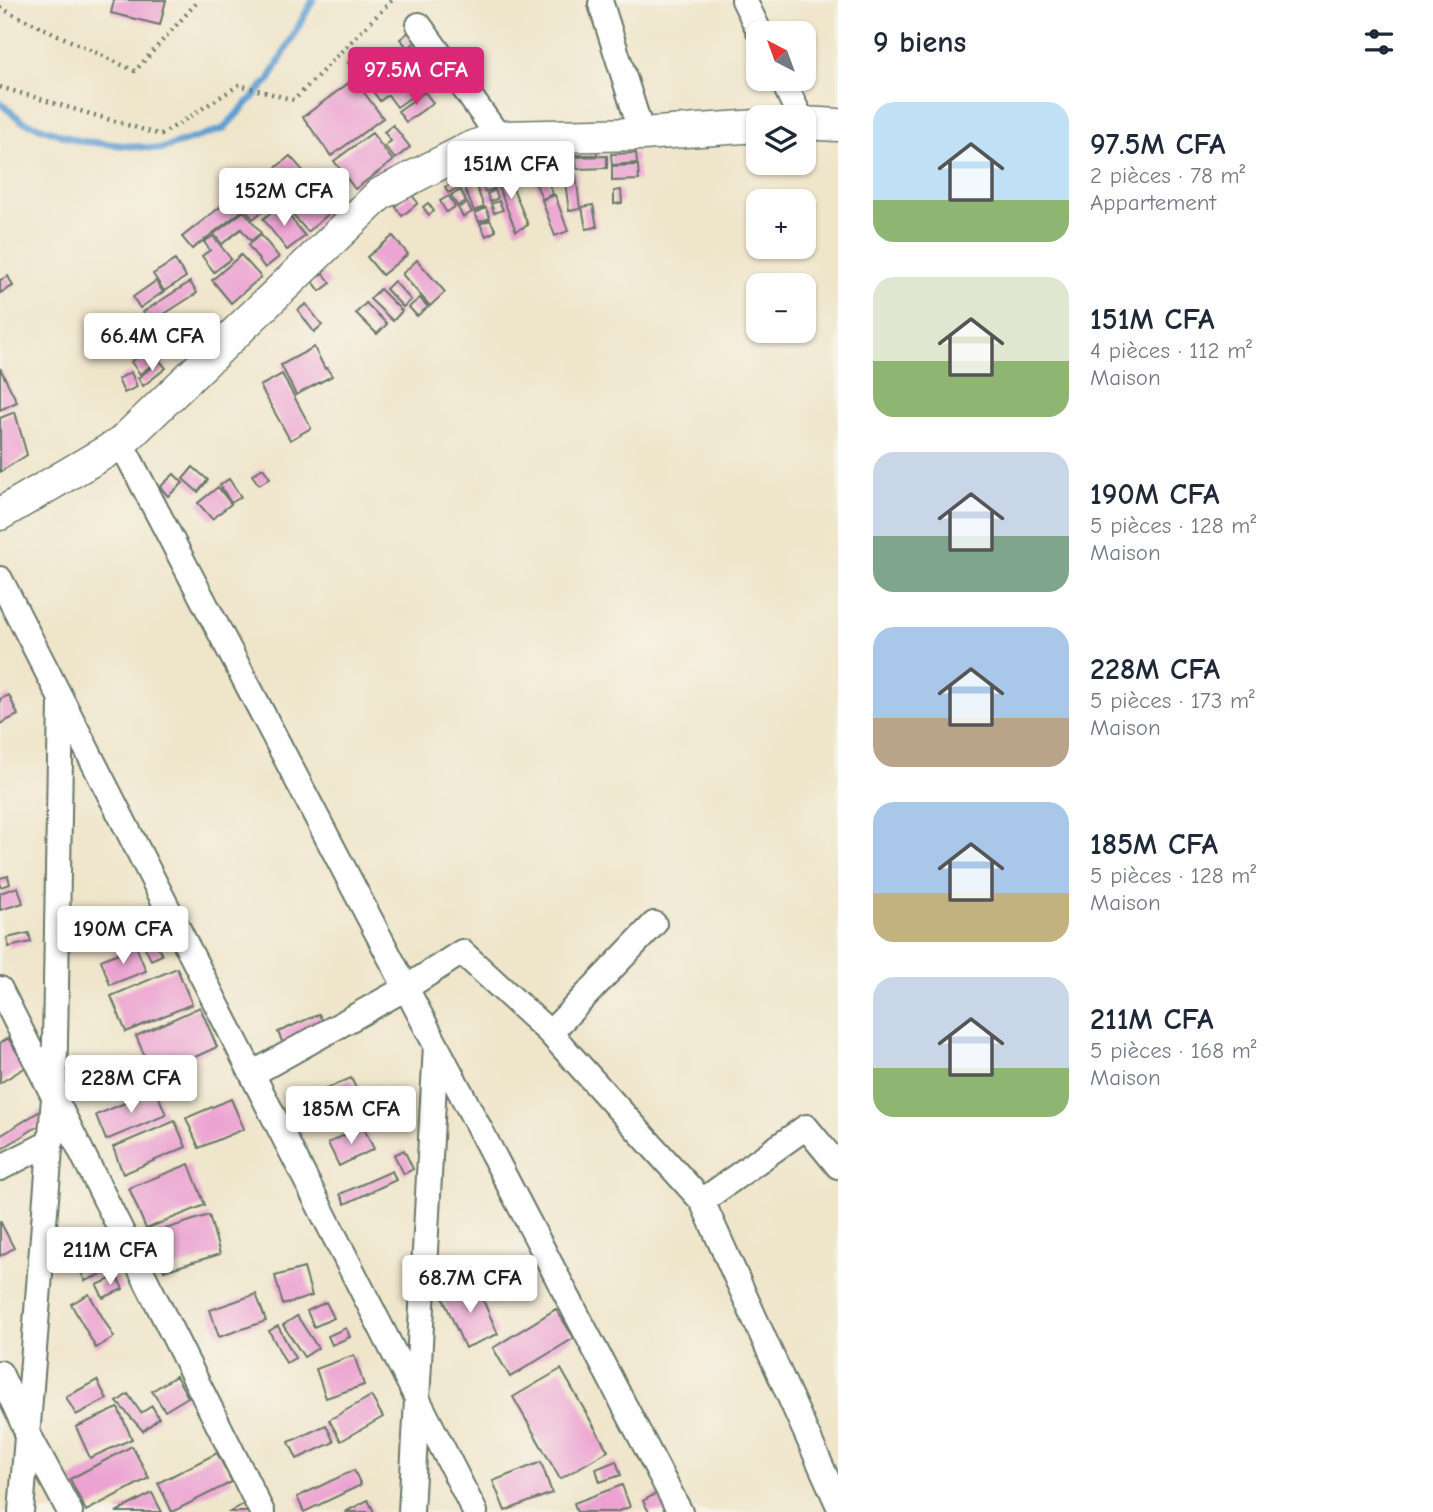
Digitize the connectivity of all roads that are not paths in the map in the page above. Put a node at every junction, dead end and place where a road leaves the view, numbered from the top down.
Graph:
1 (744, 0) edge
2 (601, 4) dead end
3 (754, 21) edge
4 (419, 25) dead end
5 (816, 124) edge
6 (838, 125) edge
7 (746, 127) edge
8 (642, 134) junction
9 (499, 137) junction
10 (121, 443) junction
11 (0, 514) edge
12 (0, 579) edge
13 (61, 699) junction
14 (654, 924) dead end
15 (406, 988) junction
16 (0, 989) edge
17 (550, 1033) junction
18 (436, 1045) junction
19 (252, 1074) junction
20 (54, 1098) junction
21 (51, 1142) junction
22 (838, 1166) edge
23 (0, 1168) edge
24 (702, 1201) junction
25 (0, 1373) edge
26 (417, 1399) junction
27 (27, 1432) junction
28 (838, 1504) edge
29 (21, 1512) edge
30 (69, 1512) edge
31 (262, 1512) edge
32 (411, 1512) edge
33 (475, 1512) edge
34 (680, 1512) edge

1 - 3 street
2 - 8 street
4 - 9 street
5 - 6 street
7 - 8 street
8 - 9 street
9 - 10 street
10 - 11 street
10 - 15 street
12 - 13 street
13 - 19 street
13 - 20 street
14 - 17 street
15 - 17 street
15 - 18 street
15 - 19 street
16 - 20 street
17 - 24 street
18 - 26 street
18 - 34 street
19 - 26 street
20 - 21 street
20 - 31 street
21 - 23 street
21 - 27 street
22 - 24 street
24 - 28 street
25 - 27 street
26 - 32 street
26 - 33 street
27 - 29 street
27 - 30 street

